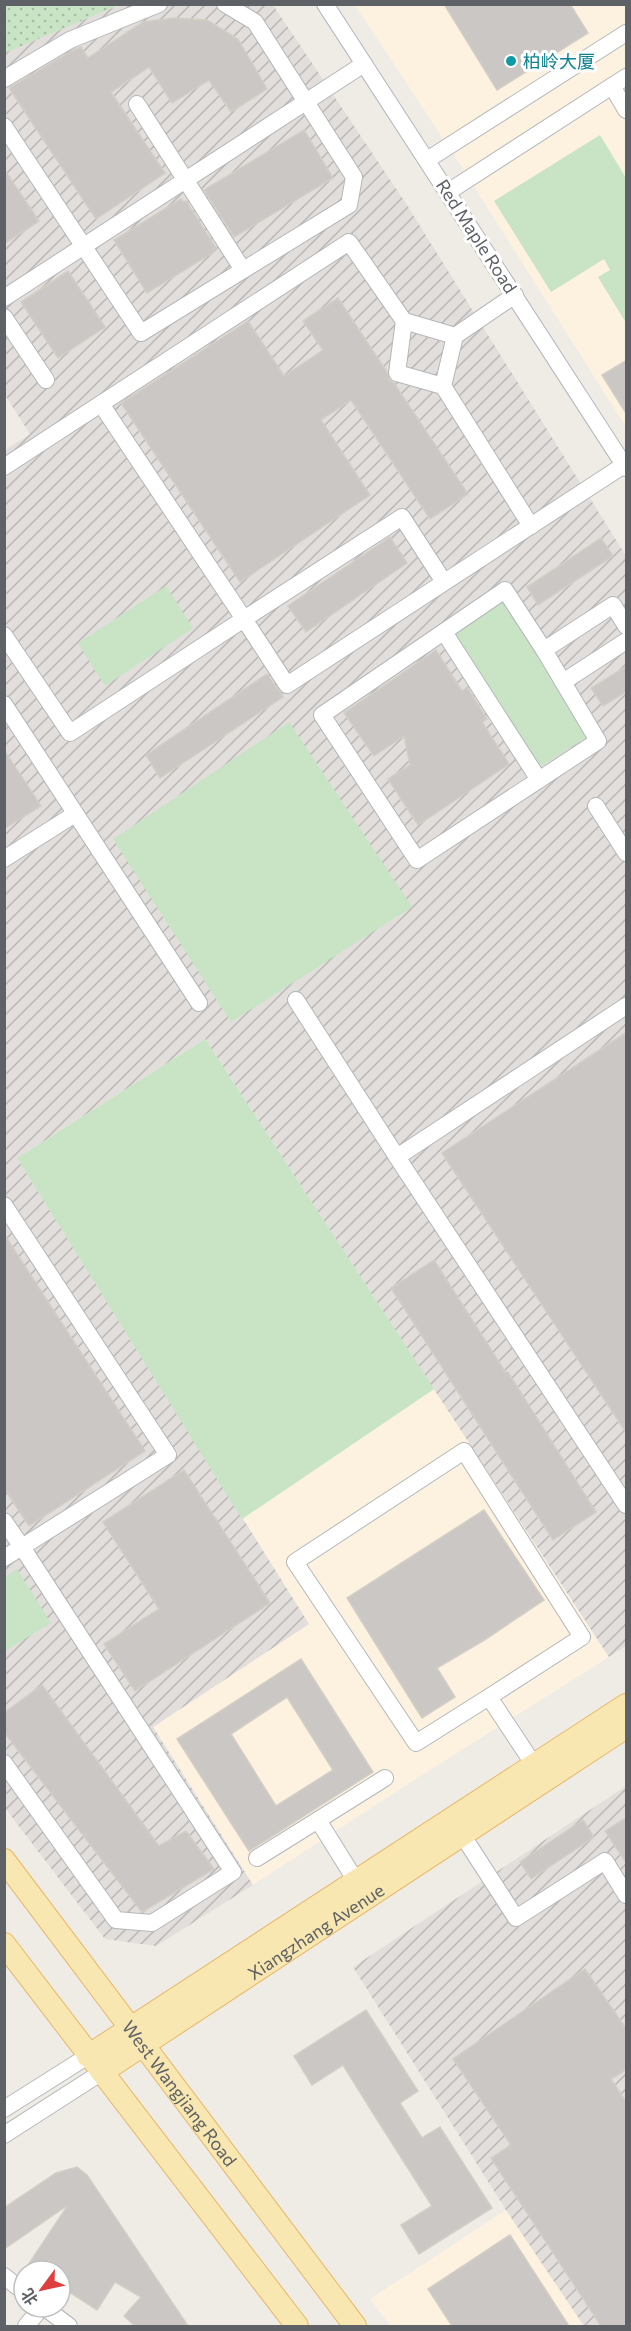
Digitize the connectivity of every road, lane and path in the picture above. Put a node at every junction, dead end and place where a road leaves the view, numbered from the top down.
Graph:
1 (159, 4) edge
2 (225, 4) edge
3 (325, 4) edge
4 (627, 33) edge
5 (364, 64) junction
6 (627, 77) edge
7 (4, 79) edge
8 (612, 86) junction
9 (306, 102) junction
10 (137, 104) dead end
11 (627, 110) edge
12 (4, 126) edge
13 (427, 160) junction
14 (186, 180) junction
15 (448, 192) junction
16 (84, 246) junction
17 (243, 270) junction
18 (515, 295) junction
19 (4, 298) edge
20 (4, 317) edge
21 (404, 321) junction
22 (455, 336) junction
23 (46, 380) dead end
24 (443, 386) junction
25 (101, 404) junction
26 (625, 466) edge
27 (4, 467) edge
28 (531, 526) junction
29 (444, 582) junction
30 (244, 619) junction
31 (626, 623) edge
32 (444, 632) junction
33 (4, 635) edge
34 (627, 641) edge
35 (543, 650) junction
36 (563, 682) junction
37 (4, 704) edge
38 (539, 780) junction
39 (596, 806) dead end
40 (75, 814) junction
41 (627, 853) edge
42 (4, 859) edge
43 (296, 1000) dead end
44 (199, 1003) dead end
45 (627, 1006) edge
46 (397, 1157) junction
47 (4, 1205) edge
48 (627, 1505) edge
49 (4, 1521) edge
50 (22, 1547) junction
51 (4, 1558) edge
52 (489, 1696) junction
53 (627, 1705) edge
54 (627, 1727) edge
55 (4, 1763) edge
56 (534, 1765) junction
57 (385, 1778) dead end
58 (318, 1820) junction
59 (463, 1836) junction
60 (257, 1858) dead end
61 (4, 1860) edge
62 (356, 1881) junction
63 (627, 1895) edge
64 (4, 1944) edge
65 (137, 2036) junction
66 (95, 2064) junction
67 (4, 2109) edge
68 (4, 2135) edge
69 (297, 2326) edge
70 (355, 2326) edge

1 - 7 street
2 - 9 street
3 - 5 street, Red Maple Road
4 - 13 street
5 - 9 street
5 - 13 street, Red Maple Road
6 - 8 street
8 - 11 street
8 - 15 street
9 - 14 street
9 - 17 street
10 - 14 street
12 - 16 street
13 - 15 street, Red Maple Road
14 - 16 street
14 - 17 street
15 - 18 street, Red Maple Road
16 - 17 street
16 - 19 street
18 - 22 street
18 - 26 street, Red Maple Road
20 - 23 street
21 - 22 street
21 - 24 street
21 - 25 street
22 - 24 street
24 - 28 street
25 - 27 street
25 - 30 street
26 - 28 street
28 - 29 street
29 - 30 street
29 - 30 street
30 - 33 street
31 - 35 street
32 - 35 street
32 - 38 street
32 - 38 street
34 - 36 street
35 - 36 street
36 - 38 street
37 - 40 street
39 - 41 street
40 - 42 street
40 - 44 street
43 - 46 street
45 - 46 street
46 - 48 street
47 - 50 street
49 - 50 street
50 - 51 street
50 - 55 street
52 - 52 street
52 - 56 street
53 - 56 main road, Xiangzhang Avenue
54 - 59 main road, Xiangzhang Avenue
56 - 62 main road, Xiangzhang Avenue
57 - 58 street
58 - 60 street
58 - 62 street
59 - 63 street
59 - 65 main road, Xiangzhang Avenue
61 - 65 main road, West Wangjiang Road
62 - 65 main road, Xiangzhang Avenue
64 - 66 main road
65 - 66 main road, Xiangzhang Avenue
65 - 70 main road, West Wangjiang Road
66 - 67 street, Xiangzhang Avenue
66 - 68 street, Xiangzhang Avenue
66 - 69 main road

